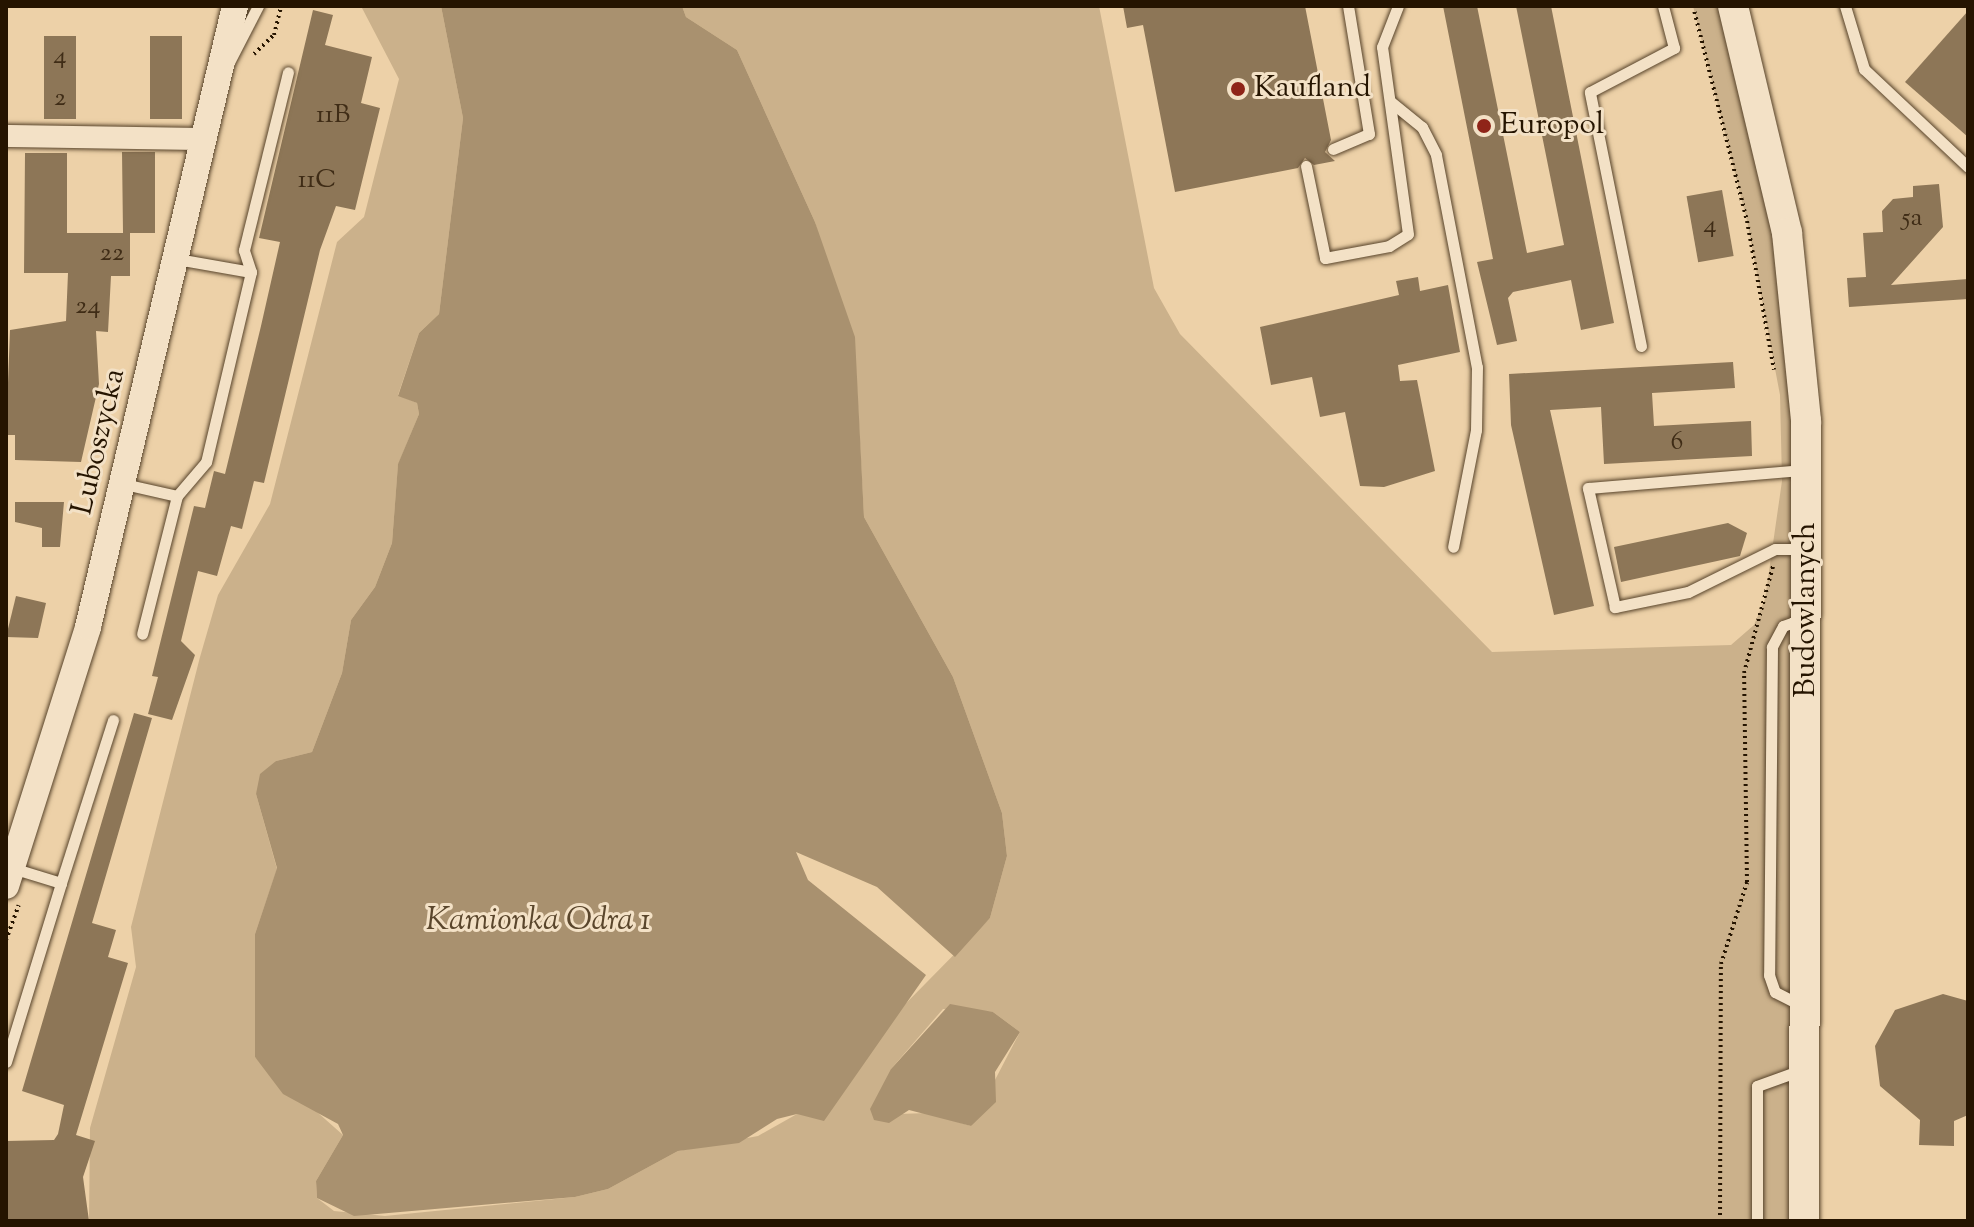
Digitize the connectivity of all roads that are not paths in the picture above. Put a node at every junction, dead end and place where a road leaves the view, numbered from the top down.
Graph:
1 (235, 6) edge
2 (258, 6) edge
3 (1348, 6) edge
4 (1398, 6) edge
5 (1663, 6) edge
6 (1733, 6) edge
7 (1845, 6) edge
8 (288, 72) dead end
9 (219, 76) junction
10 (1391, 102) junction
11 (6, 136) edge
12 (204, 139) junction
13 (1333, 149) dead end
14 (1306, 166) dead end
15 (1968, 167) edge
16 (175, 258) junction
17 (251, 272) junction
18 (1641, 346) dead end
19 (1807, 470) junction
20 (124, 484) junction
21 (177, 496) junction
22 (1453, 547) dead end
23 (1808, 549) junction
24 (142, 634) dead end
25 (113, 720) dead end
26 (9, 877) edge
27 (61, 883) junction
28 (6, 1062) edge
29 (1805, 1069) junction
30 (1757, 1221) edge
31 (1804, 1221) edge

1 - 9 street, Luboszycka
2 - 9 lane
3 - 13 lane
4 - 10 lane
5 - 18 lane
6 - 19 main road, Budowlanych
7 - 15 lane
8 - 17 lane
9 - 12 street, Luboszycka
10 - 14 lane
10 - 22 lane
11 - 12 street
12 - 16 street, Luboszycka
16 - 17 lane
16 - 20 street, Luboszycka
17 - 21 lane
19 - 23 main road, Budowlanych
19 - 23 lane
20 - 21 lane
20 - 26 street, Luboszycka
21 - 24 lane
23 - 29 main road, Budowlanych
25 - 27 lane
26 - 27 lane
27 - 28 lane
29 - 30 lane
29 - 31 main road, Budowlanych

